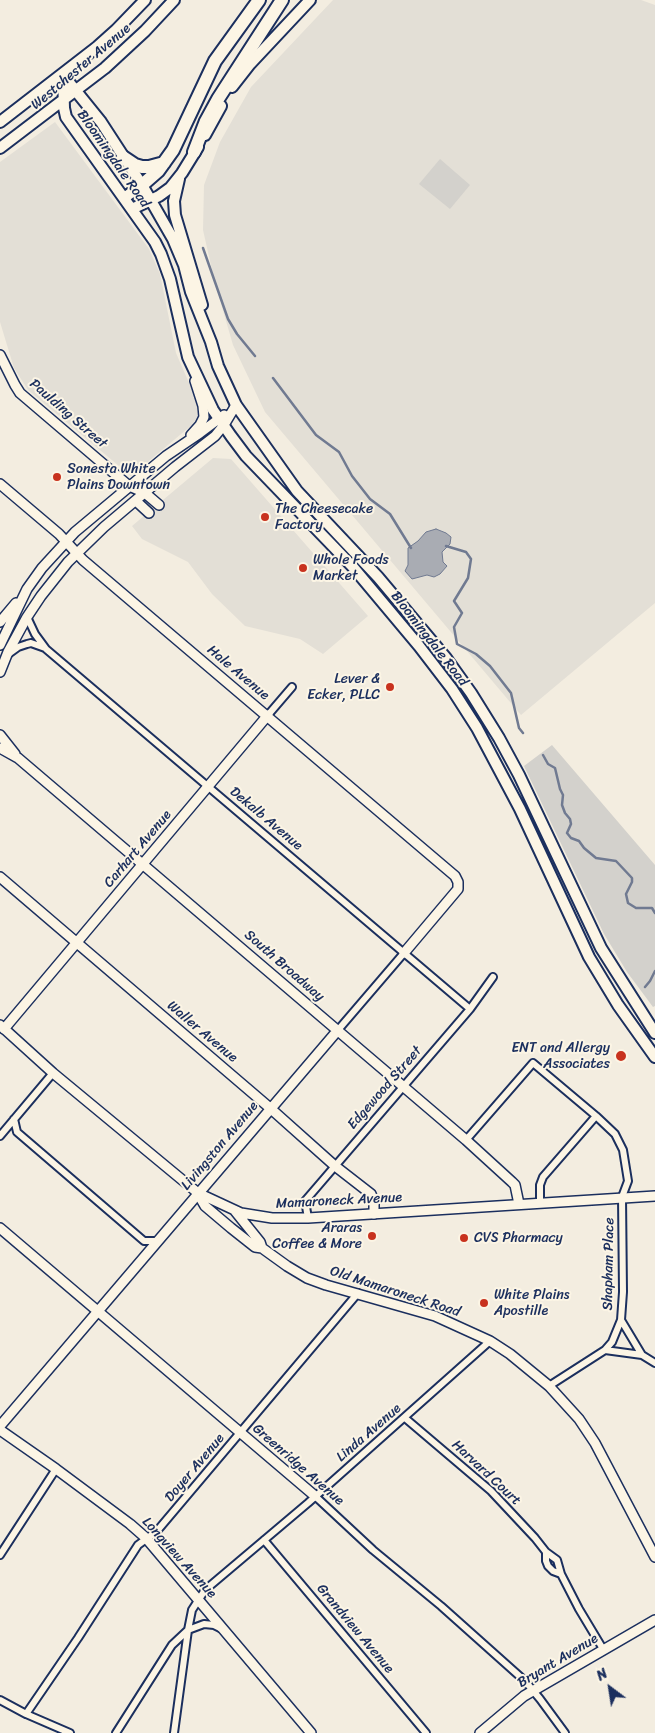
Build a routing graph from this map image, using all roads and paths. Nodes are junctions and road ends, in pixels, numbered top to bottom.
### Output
1 (145, 0) edge
2 (174, 0) edge
3 (259, 0) edge
4 (282, 0) edge
5 (310, 0) edge
6 (63, 74) junction
7 (76, 92) junction
8 (64, 101) junction
9 (0, 122) edge
10 (0, 148) edge
11 (194, 152) junction
12 (123, 157) junction
13 (164, 163) junction
14 (182, 173) junction
15 (142, 185) junction
16 (124, 198) junction
17 (151, 200) junction
18 (132, 209) junction
19 (211, 342) junction
20 (0, 355) edge
21 (188, 357) junction
22 (236, 405) junction
23 (221, 422) junction
24 (166, 456) junction
25 (0, 484) edge
26 (129, 486) junction
27 (145, 493) junction
28 (136, 501) junction
29 (159, 505) dead end
30 (149, 513) dead end
31 (66, 541) junction
32 (77, 553) junction
33 (27, 589) junction
34 (27, 617) junction
35 (0, 622) edge
36 (0, 645) edge
37 (46, 648) junction
38 (6, 656) junction
39 (0, 672) edge
40 (292, 687) dead end
41 (268, 715) junction
42 (0, 735) edge
43 (0, 748) edge
44 (18, 758) junction
45 (209, 787) junction
46 (143, 864) junction
47 (0, 877) edge
48 (458, 882) joint
49 (76, 944) junction
50 (404, 953) junction
51 (493, 977) dead end
52 (470, 1008) junction
53 (2, 1027) edge
54 (338, 1030) junction
55 (655, 1033) edge
56 (655, 1057) edge
57 (53, 1073) junction
58 (404, 1086) junction
59 (270, 1108) junction
60 (596, 1116) junction
61 (14, 1119) junction
62 (0, 1136) edge
63 (466, 1140) junction
64 (335, 1166) junction
65 (198, 1194) junction
66 (655, 1196) edge
67 (622, 1197) junction
68 (540, 1203) junction
69 (519, 1204) junction
70 (235, 1210) junction
71 (374, 1214) junction
72 (308, 1218) junction
73 (0, 1228) edge
74 (158, 1241) junction
75 (262, 1248) junction
76 (358, 1293) junction
77 (97, 1313) junction
78 (621, 1320) junction
79 (490, 1341) junction
80 (605, 1350) junction
81 (642, 1355) junction
82 (655, 1363) edge
83 (549, 1386) junction
84 (405, 1418) junction
85 (0, 1426) edge
86 (0, 1430) edge
87 (240, 1434) junction
88 (56, 1469) junction
89 (315, 1496) junction
90 (146, 1538) junction
91 (264, 1540) junction
92 (546, 1552) junction
93 (0, 1555) edge
94 (655, 1557) edge
95 (562, 1574) junction
96 (198, 1599) junction
97 (655, 1620) edge
98 (188, 1630) junction
99 (226, 1632) junction
100 (604, 1649) junction
101 (533, 1690) junction
102 (0, 1700) edge
103 (26, 1714) junction
104 (70, 1733) edge
105 (116, 1733) edge
106 (174, 1733) edge
107 (311, 1733) edge
108 (426, 1733) edge
109 (480, 1733) edge
110 (566, 1733) edge

1 - 6 main road, Westchester Avenue
2 - 7 main road, Westchester Avenue
3 - 13 highway
4 - 11 highway
5 - 11 main road
6 - 7 main road, Bloomingdale Road
6 - 8 main road, Bloomingdale Road
6 - 9 main road, Westchester Avenue
7 - 8 main road, Westchester Avenue
7 - 12 main road, Bloomingdale Road
8 - 10 main road, Westchester Avenue
8 - 16 main road, Bloomingdale Road
11 - 14 main road
12 - 13 highway
12 - 15 main road, Bloomingdale Road
13 - 15 highway
14 - 17 main road
14 - 19 main road
15 - 16 main road
15 - 17 main road, Bloomingdale Road
16 - 18 main road, Bloomingdale Road
17 - 18 main road
17 - 19 main road, Bloomingdale Road
18 - 21 main road, Bloomingdale Road
19 - 22 main road, Bloomingdale Road
20 - 26 street, Paulding Street
21 - 23 main road, Bloomingdale Road
21 - 24 street
22 - 23 street
22 - 55 main road, Bloomingdale Road
23 - 24 street
23 - 27 street
23 - 56 main road, Bloomingdale Road
24 - 26 street
25 - 31 street, Hale Avenue
26 - 27 street, Paulding Street
26 - 28 street, Paulding Street
26 - 31 street
27 - 28 street
27 - 29 street, Paulding Street
28 - 30 street, Paulding Street
28 - 32 street
31 - 32 street, Hale Avenue
31 - 33 street
32 - 34 street
32 - 41 street, Hale Avenue
33 - 35 street
33 - 36 street
34 - 37 street, Dekalb Avenue
34 - 38 street
37 - 38 street
37 - 45 street, Dekalb Avenue
38 - 39 street
40 - 41 street, Carhart Avenue
41 - 45 street, Carhart Avenue
41 - 48 street, Hale Avenue
42 - 44 street, South Broadway
43 - 44 street, South Broadway
44 - 46 street, South Broadway
45 - 46 street, Carhart Avenue
45 - 50 street, Dekalb Avenue
46 - 49 street, Carhart Avenue
46 - 54 street, South Broadway
47 - 49 street, Waller Avenue
48 - 50 street, Livingston Avenue
49 - 53 street, Carhart Avenue
49 - 59 street, Waller Avenue
50 - 52 street, Dekalb Avenue
50 - 54 street, Livingston Avenue
51 - 52 street, Edgewood Street
52 - 58 street, Edgewood Street
53 - 57 street, Mamaroneck Avenue
54 - 58 street, South Broadway
54 - 59 street, Livingston Avenue
57 - 61 street
57 - 65 street, Mamaroneck Avenue
58 - 63 street, South Broadway
58 - 64 street, Edgewood Street
59 - 64 street, Waller Avenue
59 - 65 street, Livingston Avenue
60 - 63 street
60 - 67 street
60 - 68 street
61 - 62 street
61 - 74 street
63 - 69 street, South Broadway
64 - 71 street, Waller Avenue
64 - 72 street, Edgewood Street
65 - 70 street, Mamaroneck Avenue
65 - 74 street, Livingston Avenue
65 - 75 street, Old Mamaroneck Road
66 - 67 street, Mamaroneck Avenue
67 - 68 street, Mamaroneck Avenue
67 - 78 street, Shapham Place
68 - 69 street, Mamaroneck Avenue
69 - 71 street, Mamaroneck Avenue
70 - 72 street, Mamaroneck Avenue
70 - 75 street, Old Mamaroneck Road
71 - 72 street, Mamaroneck Avenue
73 - 77 street, Greenridge Avenue
74 - 77 street, Livingston Avenue
75 - 76 street, Old Mamaroneck Road
76 - 79 street, Old Mamaroneck Road
76 - 87 street, Doyer Avenue
77 - 85 street, Livingston Avenue
77 - 87 street, Greenridge Avenue
78 - 80 street, Shapham Place
78 - 81 street
79 - 83 street, Old Mamaroneck Road
79 - 84 street, Linda Avenue
80 - 81 street
80 - 83 street, Shapham Place
81 - 82 street
83 - 94 street, Old Mamaroneck Road
84 - 89 street, Linda Avenue
84 - 92 street, Harvard Court
86 - 88 street, Longview Avenue
87 - 89 street, Greenridge Avenue
87 - 90 street, Doyer Avenue
88 - 90 street, Longview Avenue
88 - 93 street
89 - 91 street, Linda Avenue
89 - 101 street, Greenridge Avenue
90 - 96 street, Longview Avenue
90 - 103 street, Doyer Avenue
91 - 96 street, Linda Avenue
91 - 108 street, Grandview Avenue
92 - 95 street, Harvard Court
92 - 95 street, Harvard Court
95 - 100 street, Harvard Court
96 - 98 street, Linda Avenue
96 - 99 street, Longview Avenue
97 - 100 street, Bryant Avenue
98 - 99 street
98 - 105 street
98 - 106 street, Linda Avenue
99 - 107 street, Longview Avenue
100 - 101 street, Bryant Avenue
101 - 109 street, Bryant Avenue
101 - 110 street, Greenridge Avenue
102 - 103 street
103 - 104 street

